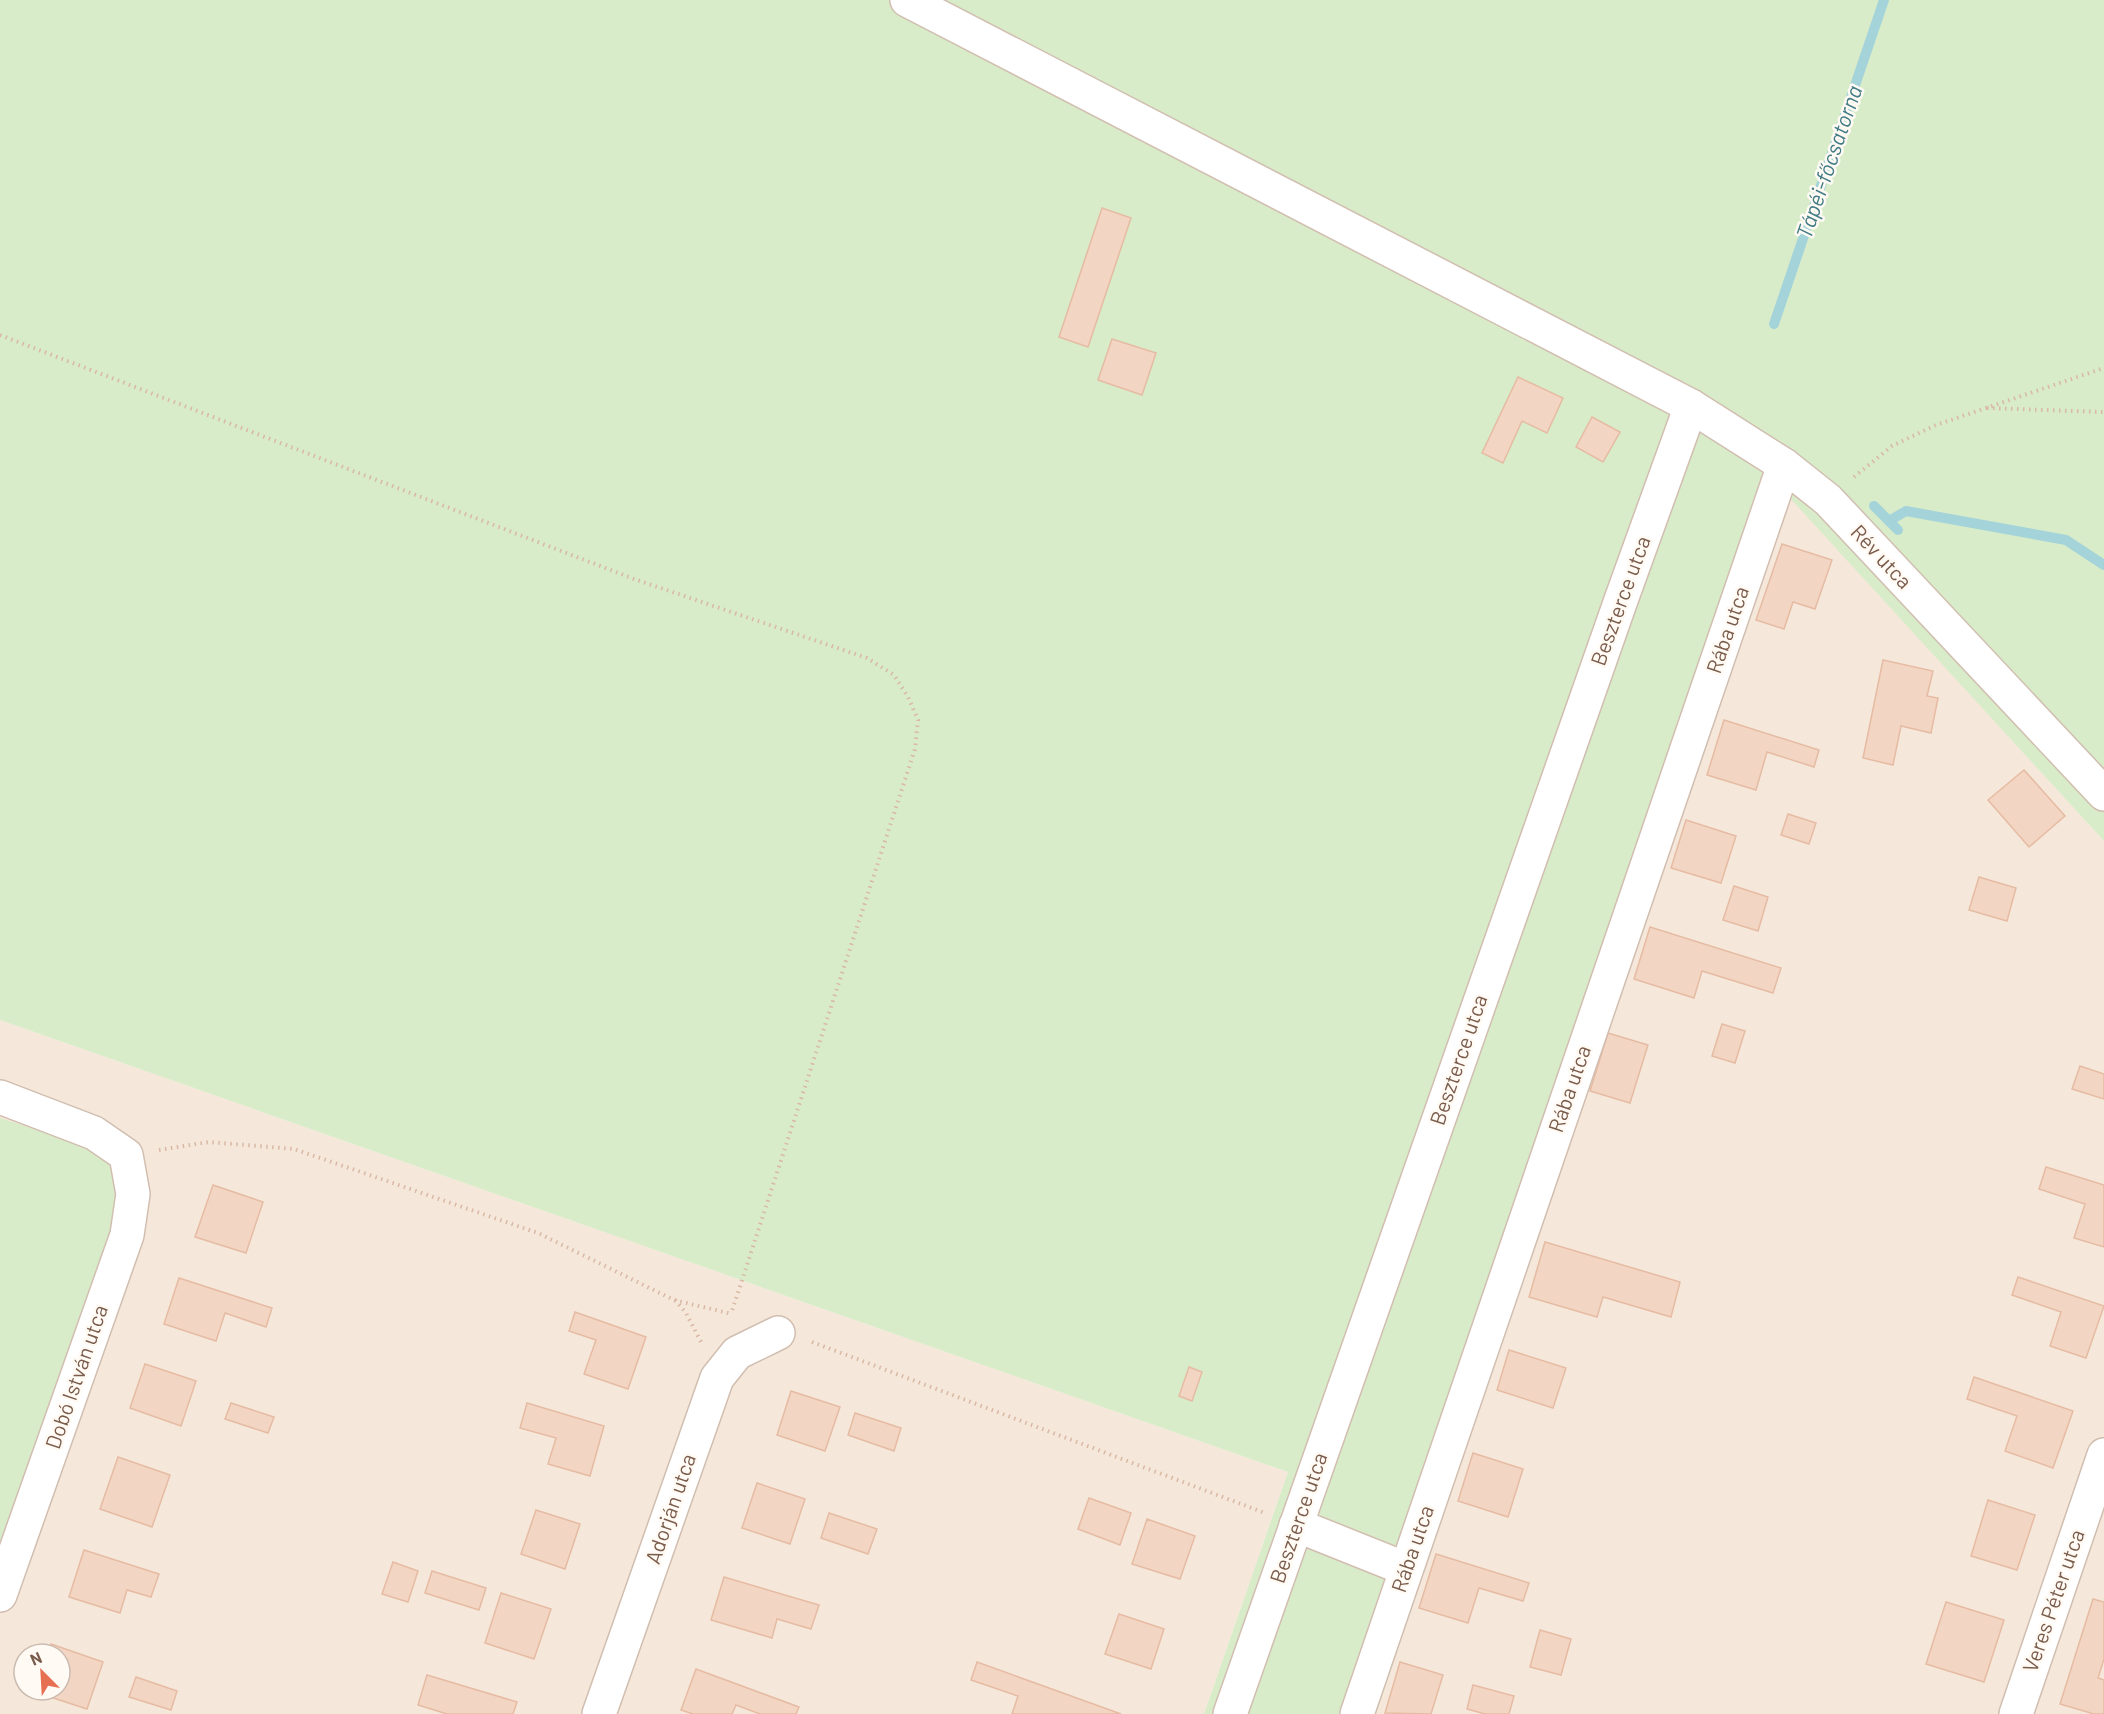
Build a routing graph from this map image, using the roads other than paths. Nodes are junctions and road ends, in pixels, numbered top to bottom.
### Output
1 (907, 0) edge
2 (1691, 406) junction
3 (1784, 465) junction
4 (2104, 794) edge
5 (0, 1096) edge
6 (778, 1334) road end
7 (2104, 1455) edge
8 (1296, 1525) junction
9 (1406, 1569) junction
10 (0, 1595) edge
11 (599, 1714) edge
12 (1230, 1714) edge
13 (1357, 1714) edge
14 (2016, 1714) edge

1 - 2 street, Rév utca
2 - 3 street, Rév utca
2 - 8 street, Beszterce utca
3 - 4 street, Rév utca
3 - 9 street, Rába utca
5 - 10 street, Dobó István utca
6 - 11 street, Adorján utca
7 - 14 street, Veres Péter utca
8 - 9 street
8 - 12 street, Beszterce utca
9 - 13 street, Rába utca

